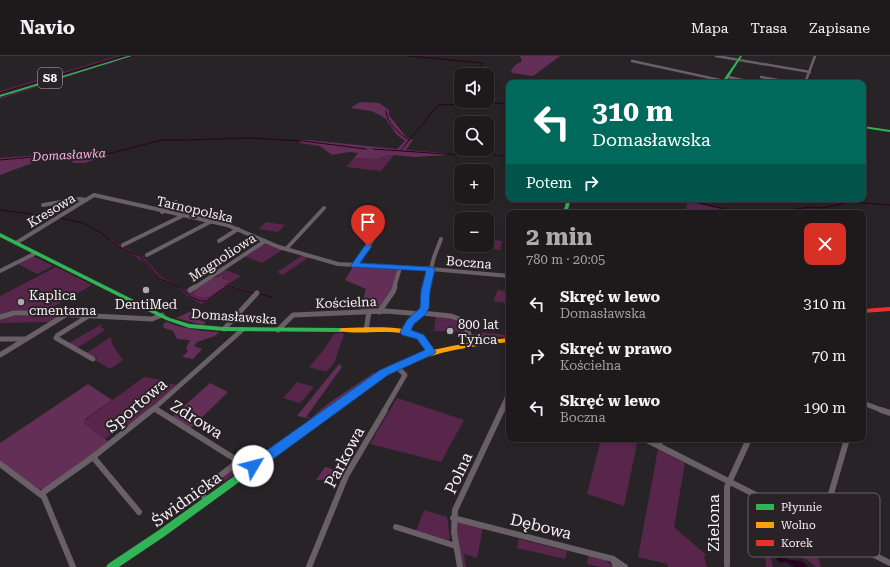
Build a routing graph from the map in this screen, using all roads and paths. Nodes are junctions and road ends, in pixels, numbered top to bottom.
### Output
1 (127, 56) edge
2 (131, 56) edge
3 (716, 56) edge
4 (815, 56) edge
5 (636, 57) dead end
6 (740, 58) edge
7 (99, 64) junction
8 (810, 72) junction
9 (761, 77) dead end
10 (723, 80) edge
11 (778, 80) edge
12 (806, 80) edge
13 (0, 95) edge
14 (866, 127) edge
15 (890, 131) edge
16 (97, 196) joint
17 (86, 200) junction
18 (176, 202) dead end
19 (43, 205) dead end
20 (324, 208) dead end
21 (162, 212) junction
22 (182, 216) junction
23 (210, 222) junction
24 (238, 229) junction
25 (0, 235) edge
26 (375, 236) dead end
27 (441, 239) dead end
28 (219, 241) dead end
29 (265, 241) junction
30 (16, 243) junction
31 (123, 245) dead end
32 (286, 249) junction
33 (36, 253) junction
34 (147, 255) dead end
35 (355, 266) junction
36 (400, 268) junction
37 (431, 269) junction
38 (0, 271) edge
39 (506, 276) edge
40 (190, 290) dead end
41 (257, 293) dead end
42 (890, 309) edge
43 (369, 312) junction
44 (379, 312) junction
45 (866, 312) edge
46 (68, 313) junction
47 (422, 313) junction
48 (90, 315) junction
49 (162, 315) junction
50 (0, 318) edge
51 (224, 329) junction
52 (242, 330) junction
53 (278, 330) junction
54 (366, 330) junction
55 (405, 332) junction
56 (469, 334) dead end
57 (0, 339) edge
58 (25, 339) junction
59 (506, 340) edge
60 (431, 352) junction
61 (0, 355) edge
62 (93, 359) dead end
63 (396, 366) junction
64 (506, 400) edge
65 (866, 404) edge
66 (154, 408) junction
67 (890, 413) edge
68 (652, 442) edge
69 (660, 442) edge
70 (748, 442) edge
71 (846, 442) edge
72 (658, 445) junction
73 (93, 457) junction
74 (1, 467) edge
75 (729, 481) junction
76 (752, 493) edge
77 (831, 493) edge
78 (41, 494) junction
79 (206, 500) junction
80 (139, 512) dead end
81 (453, 518) junction
82 (396, 528) dead end
83 (456, 546) junction
84 (878, 557) edge
85 (613, 559) junction
86 (890, 563) edge
87 (727, 565) dead end
88 (73, 567) edge
89 (111, 567) edge
90 (309, 567) edge
91 (460, 567) edge
92 (616, 567) edge
93 (625, 567) edge

1 - 7 main road
2 - 7 main road
3 - 6 street
4 - 8 street
5 - 10 street
6 - 8 street
6 - 10 main road
7 - 13 main road, S8
7 - 13 main road, S8
8 - 12 street
9 - 11 street
14 - 15 main road
16 - 17 street, Kresowa
16 - 21 street, Tarnopolska
17 - 19 street
17 - 30 street, Kresowa
18 - 21 street
20 - 32 street
21 - 22 street, Tarnopolska
22 - 23 street, Tarnopolska
22 - 31 street
23 - 24 street, Tarnopolska
23 - 34 street
24 - 28 street
24 - 29 street, Tarnopolska
25 - 30 main road, Domasławska
26 - 35 street
27 - 37 street
29 - 32 street, Tarnopolska
29 - 40 street, Magnoliowa
30 - 33 main road, Domasławska
32 - 35 street, Boczna
33 - 38 street
33 - 49 main road, Domasławska
35 - 36 street, Boczna
36 - 37 street, Boczna
36 - 44 street
37 - 39 street, Boczna
37 - 47 street
41 - 51 street
42 - 45 main road
43 - 44 street, Kościelna
43 - 53 street, Kościelna
43 - 54 street
44 - 47 street, Kościelna
46 - 48 street
46 - 50 street
46 - 58 street
47 - 55 street
47 - 56 street
48 - 49 street
48 - 62 street
49 - 51 main road, Domasławska
51 - 52 main road, Domasławska
52 - 53 main road, Domasławska
52 - 66 street, Sportowa
53 - 54 main road, Domasławska
54 - 55 main road, Domasławska
55 - 60 main road, Domasławska
57 - 58 street
58 - 61 street
59 - 60 main road, Świdnicka
60 - 63 main road, Świdnicka
63 - 79 main road, Świdnicka
63 - 90 street, Parkowa
64 - 81 street, Polna
65 - 67 street
66 - 73 street, Sportowa
66 - 79 street, Zdrowa
68 - 72 street
69 - 72 street
70 - 75 street, Zielona
71 - 77 street
72 - 75 street
73 - 78 street, Sportowa
73 - 80 street
74 - 78 street
75 - 76 street
75 - 87 street, Zielona
78 - 88 street
79 - 89 main road, Świdnicka
81 - 83 street, Polna
81 - 85 street, Dębowa
82 - 83 street
83 - 91 street, Polna
84 - 86 street
85 - 92 street
85 - 93 street, Dębowa

